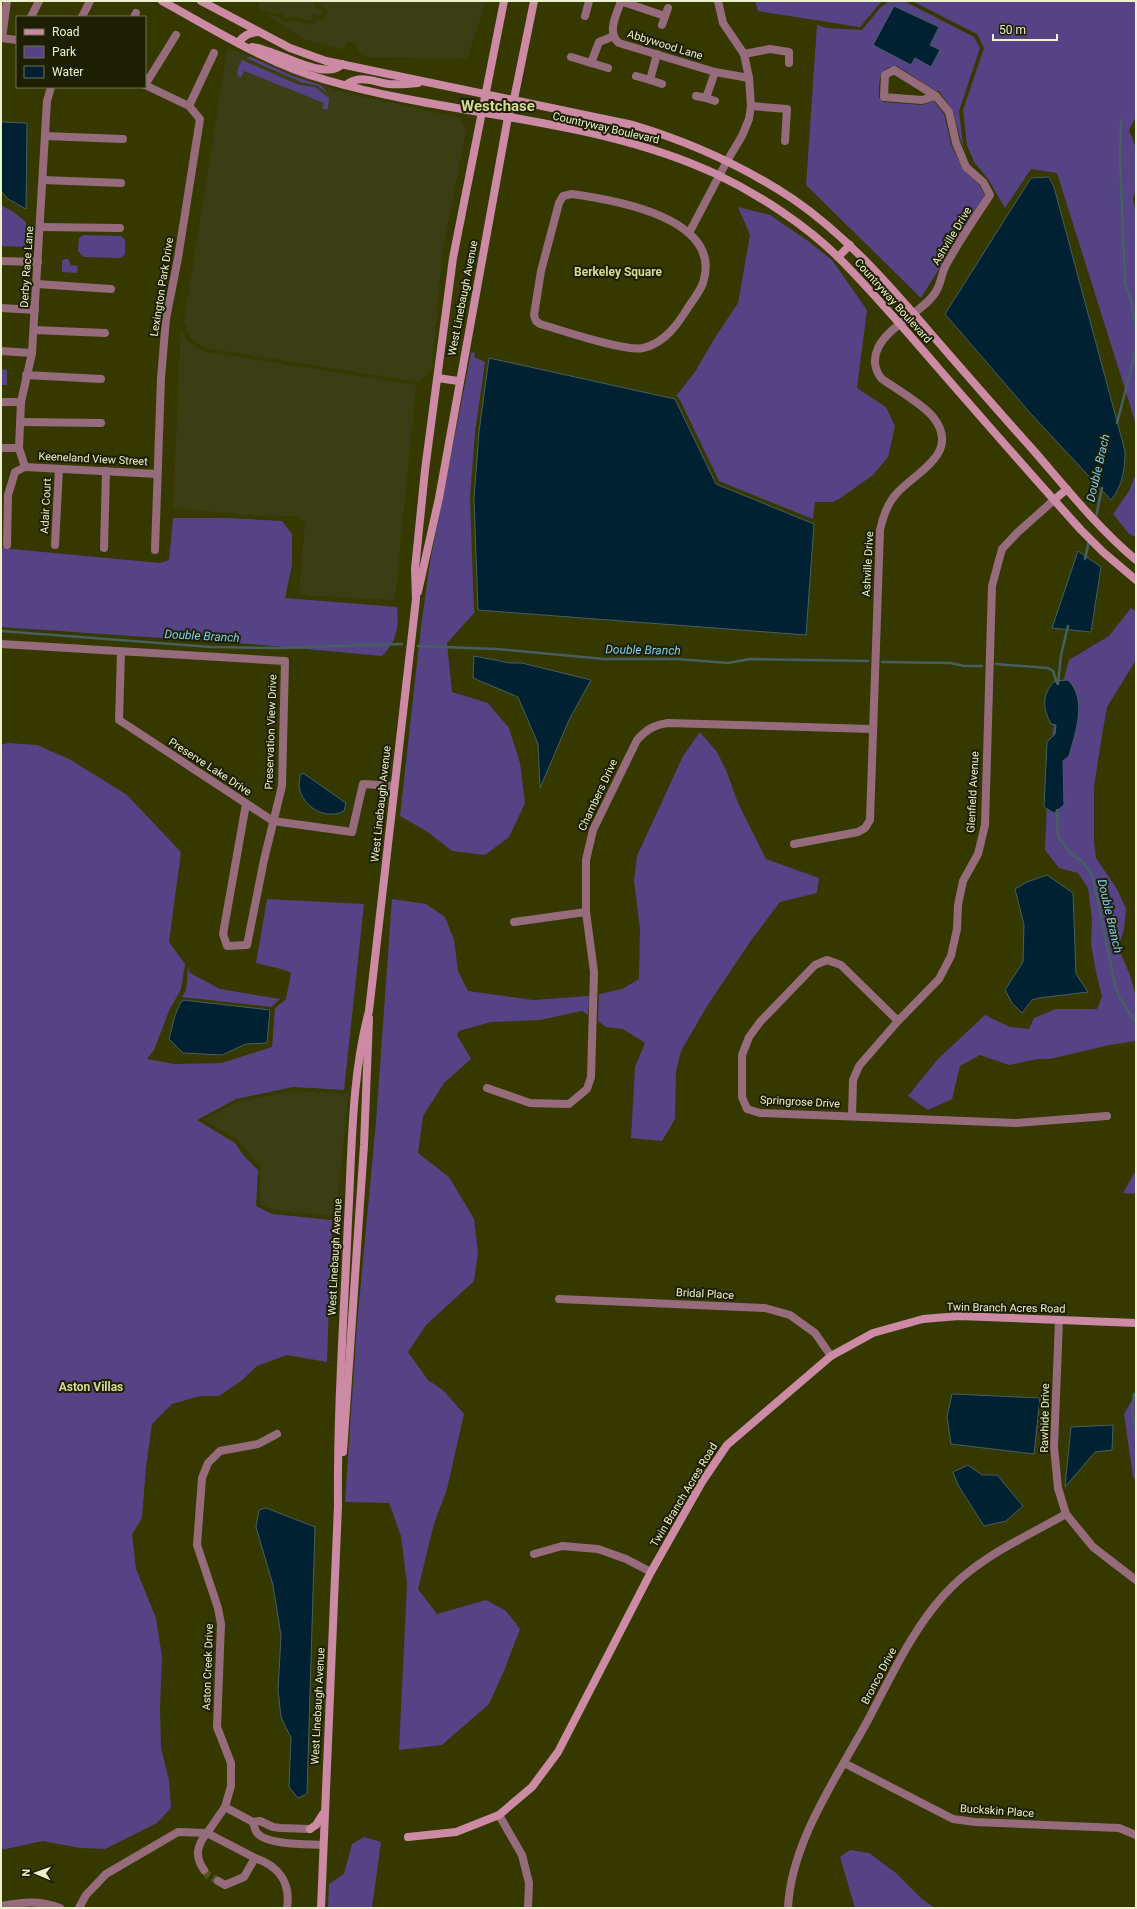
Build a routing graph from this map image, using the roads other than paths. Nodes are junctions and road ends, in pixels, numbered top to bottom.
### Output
1 (7, 1) edge
2 (39, 1) edge
3 (90, 1) edge
4 (162, 1) edge
5 (201, 1) edge
6 (504, 1) edge
7 (534, 1) edge
8 (589, 1) edge
9 (620, 1) edge
10 (718, 1) edge
11 (32, 16) edge
12 (82, 16) edge
13 (585, 16) dead end
14 (662, 25) dead end
15 (258, 32) junction
16 (176, 35) dead end
17 (614, 36) junction
18 (2, 38) edge
19 (16, 40) edge
20 (242, 45) junction
21 (214, 53) dead end
22 (657, 54) junction
23 (744, 54) junction
24 (571, 56) dead end
25 (591, 63) junction
26 (789, 63) dead end
27 (342, 64) junction
28 (608, 68) dead end
29 (715, 72) junction
30 (636, 76) dead end
31 (749, 78) junction
32 (650, 80) junction
33 (427, 82) junction
34 (146, 83) edge
35 (662, 84) dead end
36 (146, 85) edge
37 (346, 85) junction
38 (51, 88) edge
39 (485, 94) junction
40 (696, 96) dead end
41 (936, 96) junction
42 (706, 98) junction
43 (514, 99) junction
44 (715, 101) dead end
45 (189, 106) junction
46 (751, 106) junction
47 (482, 114) junction
48 (508, 117) junction
49 (45, 136) junction
50 (123, 139) dead end
51 (785, 142) dead end
52 (727, 161) junction
53 (719, 175) junction
54 (43, 180) junction
55 (121, 183) dead end
56 (41, 226) junction
57 (120, 228) dead end
58 (689, 233) junction
59 (850, 245) junction
60 (838, 257) junction
61 (1, 261) edge
62 (38, 262) junction
63 (37, 284) junction
64 (111, 289) dead end
65 (1, 308) edge
66 (35, 310) junction
67 (913, 313) junction
68 (900, 324) junction
69 (34, 330) junction
70 (105, 332) dead end
71 (1, 351) edge
72 (32, 353) junction
73 (26, 375) junction
74 (438, 378) junction
75 (102, 379) dead end
76 (458, 381) junction
77 (1, 402) edge
78 (21, 402) junction
79 (21, 422) junction
80 (101, 423) dead end
81 (1, 448) edge
82 (19, 448) junction
83 (25, 467) junction
84 (59, 469) junction
85 (106, 471) junction
86 (157, 474) junction
87 (1067, 489) junction
88 (4, 495) edge
89 (1054, 500) junction
90 (7, 545) dead end
91 (55, 545) dead end
92 (104, 548) dead end
93 (155, 550) dead end
94 (1136, 560) edge
95 (1136, 580) edge
96 (416, 599) junction
97 (1, 644) edge
98 (121, 652) junction
99 (872, 728) junction
100 (394, 786) junction
101 (246, 804) junction
102 (273, 821) junction
103 (794, 844) dead end
104 (586, 912) junction
105 (514, 922) dead end
106 (369, 1011) junction
107 (898, 1021) junction
108 (486, 1088) dead end
109 (852, 1116) junction
110 (1107, 1116) dead end
111 (352, 1145) junction
112 (364, 1145) junction
113 (350, 1193) junction
114 (360, 1194) junction
115 (558, 1299) dead end
116 (1059, 1320) junction
117 (1136, 1323) edge
118 (831, 1356) junction
119 (277, 1434) dead end
120 (338, 1506) junction
121 (1066, 1514) junction
122 (534, 1554) dead end
123 (652, 1572) junction
124 (1136, 1580) edge
125 (844, 1763) junction
126 (225, 1807) junction
127 (324, 1809) junction
128 (499, 1815) junction
129 (253, 1822) junction
130 (207, 1833) junction
131 (1136, 1835) edge
132 (408, 1837) dead end
133 (323, 1845) junction
134 (255, 1858) junction
135 (204, 1870) tunnel mouth
136 (218, 1881) tunnel mouth
137 (1, 1906) edge
138 (60, 1908) edge
139 (79, 1908) edge
140 (286, 1908) edge
141 (321, 1908) edge
142 (528, 1908) edge
143 (788, 1908) edge

1 - 18 street
2 - 11 street
3 - 12 street
4 - 20 street, Countryway Boulevard
5 - 15 street, Countryway Boulevard
6 - 39 street, West Linebaugh Avenue
7 - 43 street, West Linebaugh Avenue
8 - 13 street
9 - 14 street
9 - 17 street, Abbywood Lane
10 - 23 street
15 - 20 street
15 - 27 street, Countryway Boulevard
16 - 34 street
17 - 22 street, Abbywood Lane
17 - 25 street
18 - 19 street
20 - 27 street
20 - 37 street, Countryway Boulevard
21 - 45 street
22 - 29 street, Abbywood Lane
22 - 32 street
23 - 26 street
23 - 31 street
24 - 25 street
25 - 28 street
27 - 33 street, Countryway Boulevard
29 - 31 street, Abbywood Lane
29 - 42 street
30 - 32 street
31 - 46 street
32 - 35 street
33 - 37 street
33 - 39 street, Countryway Boulevard
36 - 45 street
37 - 47 street, Countryway Boulevard
38 - 49 street, Derby Race Lane
39 - 43 street, Countryway Boulevard
39 - 47 street, West Linebaugh Avenue
40 - 42 street
41 - 41 street, Ashville Drive
41 - 67 street, Ashville Drive
42 - 44 street
43 - 48 street, West Linebaugh Avenue
43 - 52 street, Countryway Boulevard
45 - 86 street, Lexington Park Drive
46 - 51 street
46 - 52 street
47 - 48 street, Countryway Boulevard
47 - 74 street, West Linebaugh Avenue
48 - 53 street, Countryway Boulevard
48 - 76 street, West Linebaugh Avenue
49 - 50 street
49 - 54 street, Derby Race Lane
52 - 53 street
52 - 59 street, Countryway Boulevard
53 - 58 street
53 - 60 street, Countryway Boulevard
54 - 55 street
54 - 56 street, Derby Race Lane
56 - 57 street
56 - 62 street, Derby Race Lane
58 - 58 street
59 - 60 street
59 - 67 street, Countryway Boulevard
60 - 68 street, Countryway Boulevard
61 - 62 street
62 - 63 street, Derby Race Lane
63 - 64 street
63 - 66 street, Derby Race Lane
65 - 66 street
66 - 69 street, Derby Race Lane
67 - 68 street, Ashville Drive
67 - 87 street, Countryway Boulevard
68 - 89 street, Countryway Boulevard
68 - 99 street, Ashville Drive
69 - 70 street
69 - 72 street, Derby Race Lane
71 - 72 street
72 - 73 street, Derby Race Lane
73 - 75 street
73 - 78 street, Derby Race Lane
74 - 76 street
74 - 96 street, West Linebaugh Avenue
76 - 96 street, West Linebaugh Avenue
77 - 78 street
78 - 79 street, Derby Race Lane
79 - 80 street
79 - 82 street, Derby Race Lane
81 - 82 street
82 - 83 street, Keeneland View Street
83 - 84 street, Keeneland View Street
83 - 88 street
84 - 85 street, Keeneland View Street
84 - 91 street, Adair Court
85 - 86 street, Keeneland View Street
85 - 92 street
86 - 93 street, Lexington Park Drive
87 - 89 street
87 - 94 street, Countryway Boulevard
88 - 90 street
89 - 95 street, Countryway Boulevard
89 - 107 street, Glenfield Avenue
96 - 100 street, West Linebaugh Avenue
97 - 98 street, Preservation View Drive
98 - 101 street, Preserve Lake Drive
98 - 102 street, Preservation View Drive
99 - 103 street, Ashville Drive
99 - 104 street, Chambers Drive
100 - 102 street, Preserve Lake Drive
100 - 106 street, West Linebaugh Avenue
101 - 102 street, Preserve Lake Drive
101 - 102 street, Preservation View Drive
104 - 105 street
104 - 108 street, Chambers Drive
106 - 111 street, West Linebaugh Avenue
106 - 112 street, West Linebaugh Avenue
107 - 109 street, Glenfield Avenue
107 - 109 street, Springrose Drive
109 - 110 street, Springrose Drive
111 - 112 street
111 - 113 street, West Linebaugh Avenue
112 - 114 street, West Linebaugh Avenue
113 - 114 street
113 - 120 street, West Linebaugh Avenue
114 - 120 street, West Linebaugh Avenue
115 - 118 street, Bridal Place
116 - 117 street, Twin Branch Acres Road
116 - 118 street, Twin Branch Acres Road
116 - 121 street, Rawhide Drive
118 - 123 street, Twin Branch Acres Road
119 - 126 street, Aston Creek Drive
120 - 127 street, West Linebaugh Avenue
121 - 124 street, Rawhide Drive
121 - 125 street, Bronco Drive
122 - 123 street
123 - 128 street, Twin Branch Acres Road
125 - 131 street, Buckskin Place
125 - 143 street, Bronco Drive
126 - 129 street
126 - 130 street, Aston Creek Drive
127 - 129 street
127 - 133 street, West Linebaugh Avenue
128 - 132 street, Twin Branch Acres Road
128 - 142 street
129 - 133 street
130 - 134 street
130 - 135 street, Aston Creek Drive
130 - 139 street
133 - 141 street, West Linebaugh Avenue
134 - 136 street
134 - 140 street
137 - 138 street

